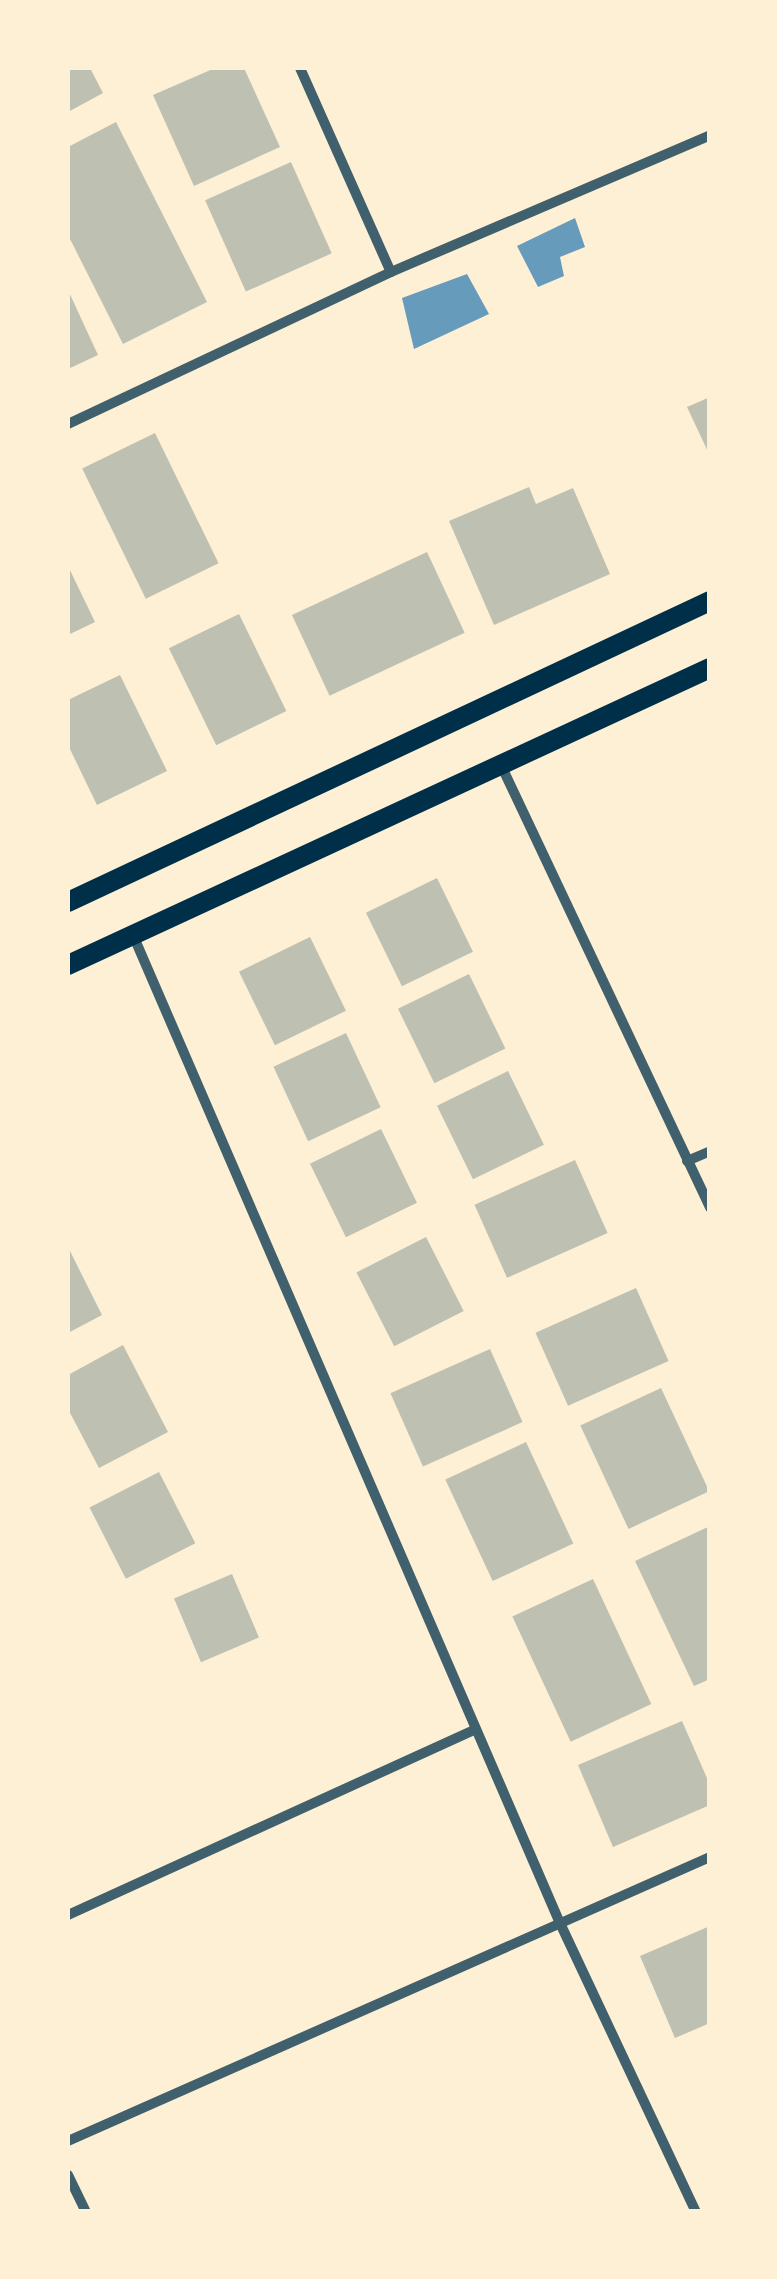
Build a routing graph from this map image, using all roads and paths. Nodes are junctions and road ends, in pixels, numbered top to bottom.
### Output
1 (300, 68) edge
2 (710, 135) edge
3 (390, 272) junction
4 (68, 424) edge
5 (710, 601) edge
6 (710, 668) edge
7 (500, 762) junction
8 (68, 902) edge
9 (132, 935) junction
10 (68, 964) edge
11 (710, 1151) edge
12 (687, 1161) junction
13 (710, 1208) edge
14 (476, 1729) junction
15 (710, 1856) edge
16 (68, 1915) edge
17 (560, 1921) junction
18 (68, 2141) edge
19 (68, 2174) edge
20 (86, 2212) edge
21 (696, 2212) edge

1 - 3 street
2 - 3 street
3 - 4 street
5 - 8 main road
6 - 7 main road
7 - 9 main road
7 - 12 street
9 - 10 main road
9 - 14 street
11 - 12 street
12 - 13 street
14 - 16 street
14 - 17 street
15 - 17 street
17 - 18 street
17 - 21 street
19 - 20 street

